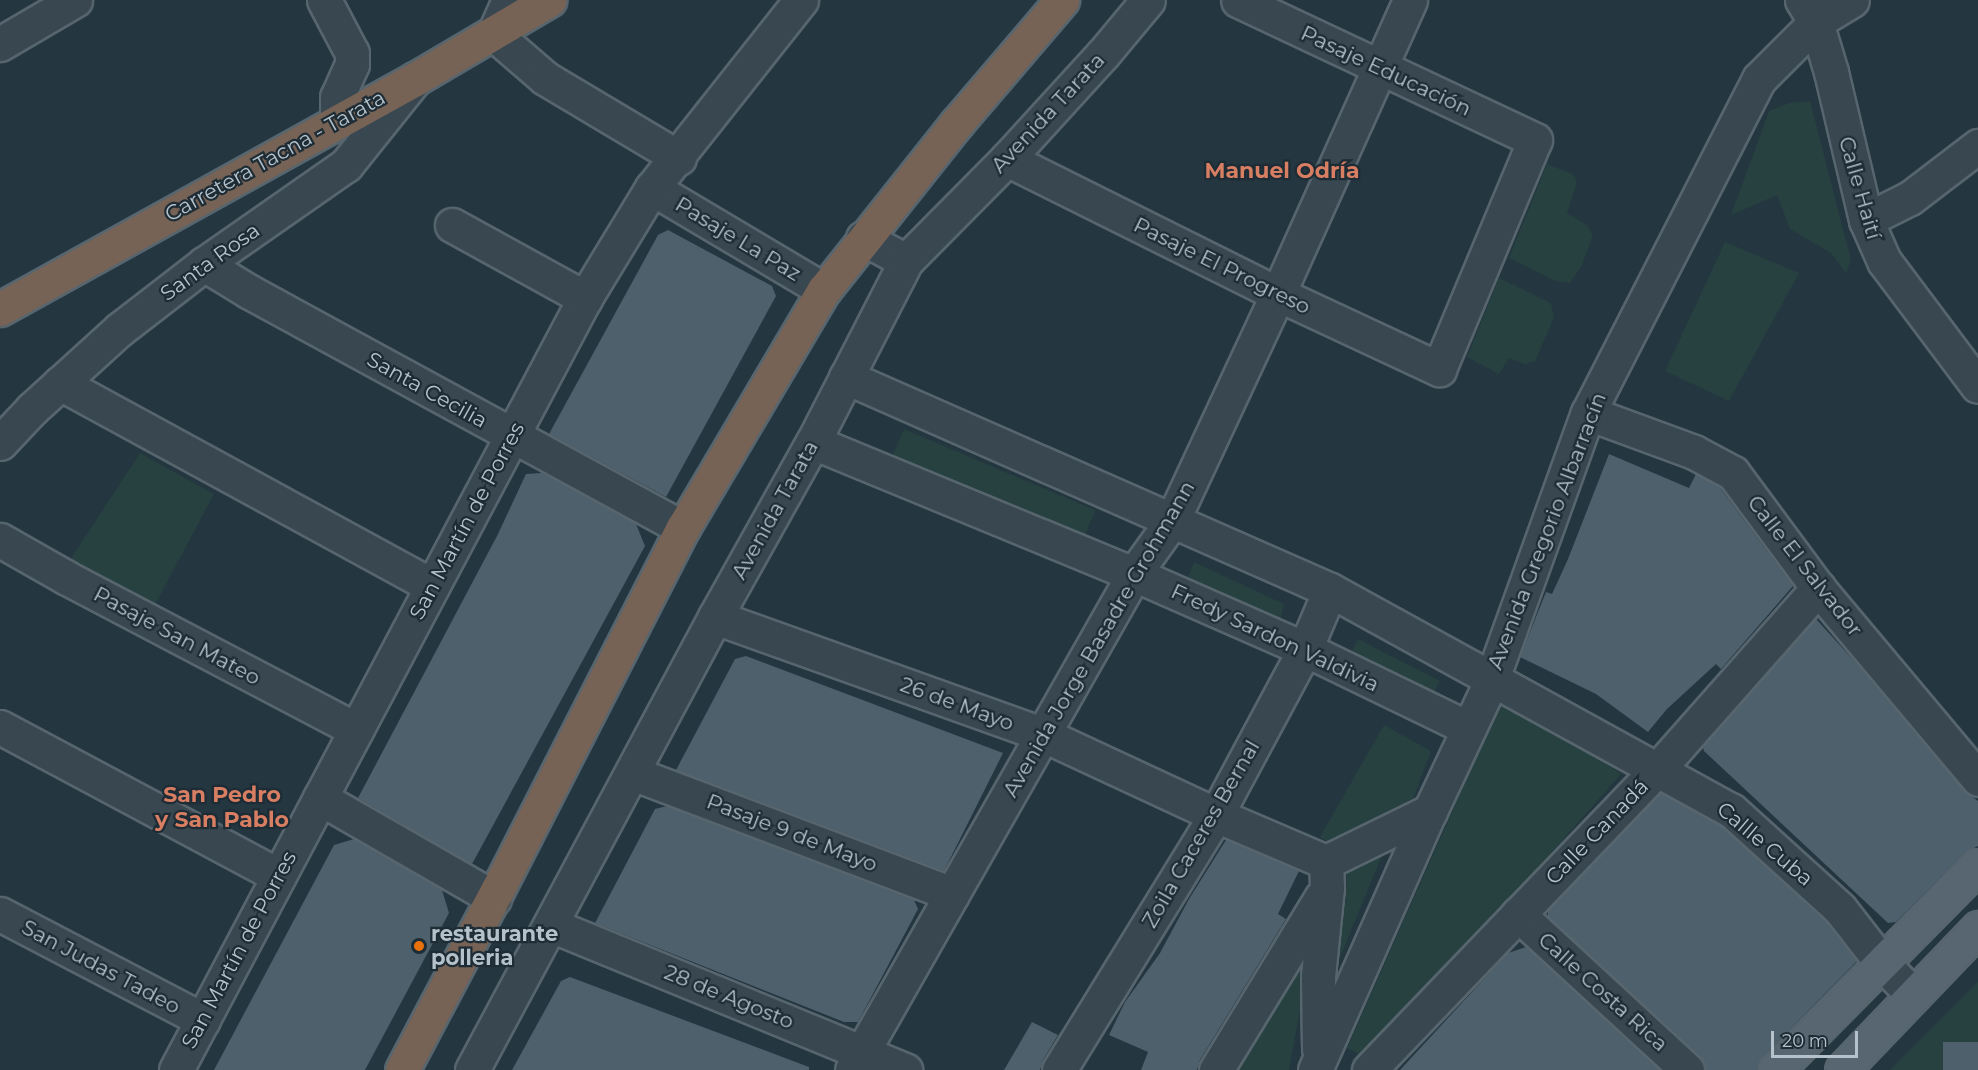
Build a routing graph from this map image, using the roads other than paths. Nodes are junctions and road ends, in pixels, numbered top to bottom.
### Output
1 (75, 0) edge
2 (324, 0) edge
3 (509, 0) edge
4 (549, 0) edge
5 (801, 0) edge
6 (1062, 0) edge
7 (1148, 0) edge
8 (1238, 0) edge
9 (1410, 0) edge
10 (1852, 0) edge
11 (1809, 11) edge
12 (494, 34) junction
13 (0, 44) edge
14 (1380, 69) junction
15 (415, 79) junction
16 (337, 122) junction
17 (1978, 146) edge
18 (679, 158) junction
19 (1007, 159) junction
20 (652, 188) junction
21 (1866, 220) junction
22 (452, 225) dead end
23 (863, 238) junction
24 (906, 261) junction
25 (204, 264) junction
26 (824, 290) junction
27 (1278, 294) junction
28 (585, 298) junction
29 (0, 309) edge
30 (1439, 369) joint
31 (846, 377) junction
32 (60, 383) junction
33 (1978, 386) edge
34 (1588, 413) junction
35 (512, 437) junction
36 (0, 442) edge
37 (813, 442) junction
38 (1172, 521) junction
39 (683, 528) junction
40 (0, 540) edge
41 (1134, 574) junction
42 (432, 586) junction
43 (1818, 588) junction
44 (1330, 590) junction
45 (715, 617) junction
46 (1305, 649) junction
47 (1492, 679) junction
48 (0, 727) edge
49 (1468, 728) junction
50 (356, 730) junction
51 (1044, 735) junction
52 (1658, 769) junction
53 (632, 773) junction
54 (1978, 779) edge
55 (320, 798) junction
56 (1430, 811) junction
57 (1216, 815) junction
58 (1978, 866) edge
59 (1327, 875) junction
60 (279, 876) junction
61 (952, 894) junction
62 (494, 898) junction
63 (0, 914) edge
64 (1518, 914) junction
65 (551, 925) junction
66 (1978, 928) edge
67 (1882, 963) junction
68 (1913, 995) junction
69 (203, 1020) junction
70 (857, 1060) edge
71 (1324, 1066) edge
72 (176, 1070) edge
73 (402, 1070) edge
74 (472, 1070) edge
75 (905, 1070) edge
76 (1059, 1070) edge
77 (1216, 1070) edge
78 (1369, 1070) edge
79 (1687, 1070) edge
80 (1776, 1070) edge
81 (1842, 1070) edge

1 - 13 street
2 - 16 street
3 - 12 street
4 - 12 highway, Carretera Tacna - Tarata
5 - 18 street, San Martín de Porres
6 - 23 highway
7 - 19 street, Avenida Tarata
8 - 14 street, Pasaje Educación
9 - 14 street, Avenida Jorge Basadre Grohmann
10 - 11 street, Avenida Gregorio Albarracín
11 - 21 street, Calle Haití
11 - 34 street, Avenida Gregorio Albarracín
12 - 15 highway, Carretera Tacna - Tarata
12 - 18 street
14 - 27 street, Avenida Jorge Basadre Grohmann
14 - 30 street, Pasaje Educación
15 - 16 highway, Carretera Tacna - Tarata
15 - 25 street, Santa Rosa
16 - 29 highway, Carretera Tacna - Tarata
17 - 21 street
18 - 20 street, San Martín de Porres
19 - 24 street, Avenida Tarata
19 - 27 street, Pasaje El Progreso
20 - 26 street, Pasaje La Paz
20 - 28 street, San Martín de Porres
21 - 33 street, Calle Haití
22 - 28 street
23 - 24 street
23 - 26 highway
24 - 31 street, Avenida Tarata
25 - 32 street, Santa Rosa
25 - 35 street, Santa Cecilia
26 - 39 highway
27 - 30 street, Pasaje El Progreso
27 - 38 street, Avenida Jorge Basadre Grohmann
28 - 35 street, San Martín de Porres
31 - 37 street, Avenida Tarata
31 - 38 street
32 - 36 street, Santa Rosa
32 - 42 street
34 - 43 street, Calle El Salvador
34 - 47 street, Avenida Gregorio Albarracín
35 - 39 street, Santa Cecilia
35 - 42 street, San Martín de Porres
37 - 41 street, Fredy Sardon Valdivia
37 - 45 street, Avenida Tarata
38 - 41 street, Avenida Jorge Basadre Grohmann
38 - 44 street
39 - 62 highway
40 - 50 street, Pasaje San Mateo
41 - 46 street, Fredy Sardon Valdivia
41 - 51 street, Avenida Jorge Basadre Grohmann
42 - 50 street, San Martín de Porres
43 - 52 street, Calle Canadá
43 - 54 street, Calle El Salvador
44 - 46 street, Zoila Caceres Bernal
44 - 47 street
45 - 51 street, 26 de Mayo
45 - 53 street, Avenida Tarata
46 - 49 street, Fredy Sardon Valdivia
46 - 57 street, Zoila Caceres Bernal
47 - 49 street, Avenida Gregorio Albarracín
47 - 52 street, Callle Cuba
48 - 60 street
49 - 56 street, Avenida Gregorio Albarracín
50 - 55 street, San Martín de Porres
51 - 57 street, 26 de Mayo
51 - 61 street, Avenida Jorge Basadre Grohmann
52 - 64 street, Calle Canadá
52 - 67 street, Callle Cuba
53 - 61 street, Pasaje 9 de Mayo
53 - 65 street, Avenida Tarata
55 - 60 street, San Martín de Porres
55 - 62 street
56 - 59 street
56 - 71 street, Avenida Gregorio Albarracín
57 - 59 street, 26 de Mayo
57 - 76 street, Zoila Caceres Bernal
58 - 67 main road
59 - 71 street
59 - 77 street
60 - 69 street, San Martín de Porres
61 - 70 street, Avenida Jorge Basadre Grohmann
62 - 73 highway
63 - 69 street, San Judas Tadeo
64 - 78 street, Calle Canadá
64 - 79 street, Calle Costa Rica
65 - 70 street, 28 de Agosto
65 - 74 street, Avenida Tarata
66 - 68 main road
67 - 68 street, Callle Cuba
67 - 80 main road
68 - 81 main road
69 - 72 street, San Martín de Porres
70 - 75 street, 28 de Agosto

